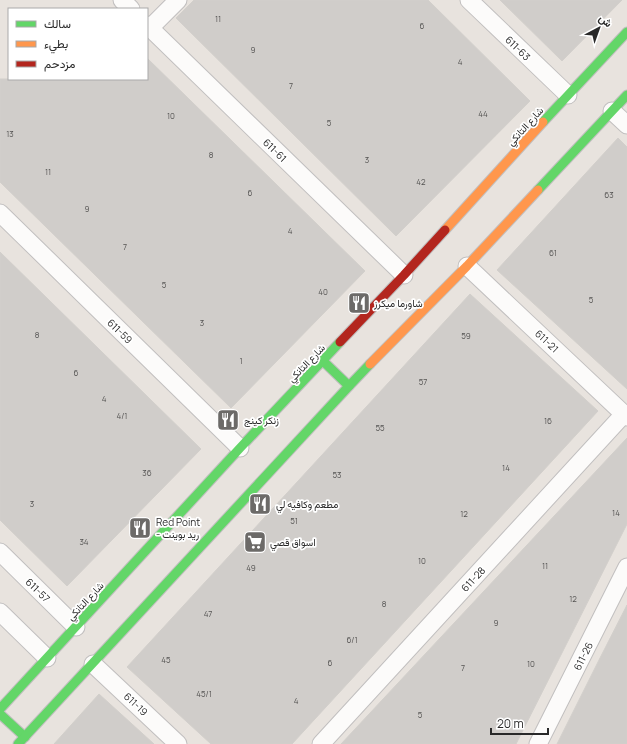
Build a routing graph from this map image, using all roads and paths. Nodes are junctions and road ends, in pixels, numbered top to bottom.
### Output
1 (122, 0) edge
2 (178, 0) edge
3 (468, 0) edge
4 (130, 8) edge
5 (149, 27) edge
6 (627, 32) edge
7 (568, 95) junction
8 (627, 95) edge
9 (612, 111) junction
10 (627, 126) edge
11 (0, 213) edge
12 (466, 266) junction
13 (404, 275) junction
14 (323, 361) junction
15 (349, 386) junction
16 (626, 416) edge
17 (240, 448) junction
18 (0, 552) edge
19 (627, 567) edge
20 (0, 612) edge
21 (76, 627) junction
22 (47, 658) junction
23 (93, 664) junction
24 (0, 709) edge
25 (0, 714) edge
26 (25, 737) junction
27 (18, 744) edge
28 (178, 744) edge
29 (321, 744) edge
30 (538, 744) edge

1 - 4 street
2 - 5 street
3 - 7 street, 611-63
5 - 13 street, 611-61
6 - 7 street, شارع التانكي
7 - 13 street, شارع التانكي
8 - 9 street
9 - 10 street
9 - 12 street
11 - 17 street, 611-59
12 - 15 street
12 - 16 street, 611-21
13 - 14 street, شارع التانكي
14 - 15 street
14 - 17 street, شارع التانكي
15 - 23 street
16 - 29 street, 611-28
17 - 21 street, شارع التانكي
18 - 21 street, 611-57
19 - 30 street, 611-26
20 - 22 street
21 - 22 street, شارع التانكي
22 - 24 street, شارع التانكي
23 - 26 street
23 - 28 street, 611-19
25 - 26 street
26 - 27 street

